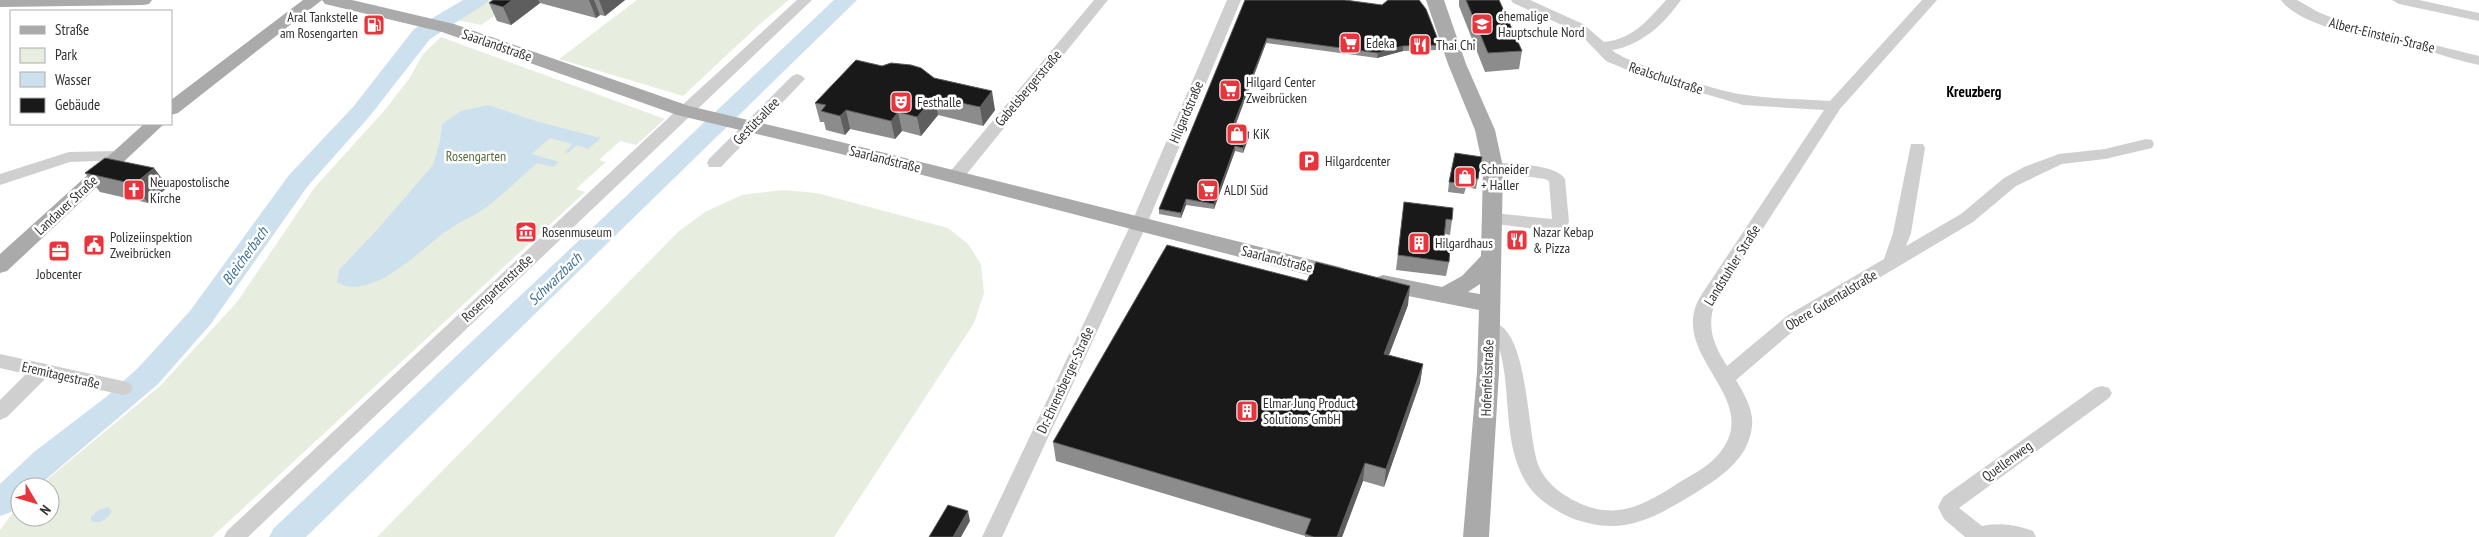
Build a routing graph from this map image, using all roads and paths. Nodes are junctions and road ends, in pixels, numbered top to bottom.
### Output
1 (143, 0) edge
2 (314, 0) edge
3 (331, 0) edge
4 (805, 0) edge
5 (1101, 0) edge
6 (1234, 0) edge
7 (1518, 0) edge
8 (1674, 0) edge
9 (1930, 0) edge
10 (2288, 0) edge
11 (2400, 0) edge
12 (2471, 0) edge
13 (1433, 2) edge
14 (7, 3) edge
15 (2477, 16) edge
16 (1601, 47) junction
17 (2479, 61) edge
18 (797, 79) dead end
19 (1834, 106) junction
20 (172, 108) edge
21 (693, 113) junction
22 (154, 125) edge
23 (747, 126) junction
24 (2146, 144) dead end
25 (1917, 148) dead end
26 (119, 156) junction
27 (715, 163) dead end
28 (1492, 168) junction
29 (956, 176) junction
30 (0, 180) edge
31 (1494, 220) junction
32 (1139, 224) junction
33 (1490, 260) junction
34 (1892, 262) junction
35 (0, 266) edge
36 (1445, 295) junction
37 (1489, 304) junction
38 (1489, 329) junction
39 (0, 361) edge
40 (41, 371) junction
41 (1726, 378) junction
42 (123, 388) dead end
43 (2102, 393) dead end
44 (0, 412) edge
45 (1977, 536) edge
46 (234, 537) edge
47 (992, 537) edge
48 (1476, 537) edge
49 (2026, 537) edge

1 - 14 main road
2 - 20 main road
3 - 21 main road, Saarlandstraße
4 - 21 street, Rosengartenstraße
5 - 29 street, Gabelsbergerstraße
6 - 32 street, Hilgardstraße
7 - 16 street, Realschulstraße
8 - 16 street
9 - 19 street, Landstuhler Straße
10 - 17 street, Albert-Einstein-Straße
11 - 15 street
12 - 15 street
13 - 28 main road, Hofenfelsstraße
16 - 19 street, Realschulstraße
18 - 23 street, Gestütsallee
19 - 41 street, Landstuhler Straße
21 - 23 main road, Saarlandstraße
21 - 46 street, Rosengartenstraße
22 - 26 main road, Landauer Straße
23 - 27 street, Gestütsallee
23 - 29 main road, Saarlandstraße
24 - 34 street, Obere Gutentalstraße
25 - 34 street, Obere Gutentalstraße
26 - 30 street
26 - 35 main road, Landauer Straße
28 - 31 main road, Hofenfelsstraße
28 - 31 street
29 - 32 main road, Saarlandstraße
31 - 33 main road, Hofenfelsstraße
32 - 36 main road, Saarlandstraße
32 - 47 street, Dr.-Ehrensberger-Straße
33 - 36 main road
33 - 37 main road, Hofenfelsstraße
34 - 41 street, Obere Gutentalstraße
36 - 37 main road, Saarlandstraße
37 - 38 main road, Hofenfelsstraße
38 - 41 street, Landstuhler Straße
38 - 48 main road, Hofenfelsstraße
39 - 40 street, Eremitagestraße
40 - 42 street, Eremitagestraße
40 - 44 street
43 - 45 street, Quellenweg
45 - 49 street

